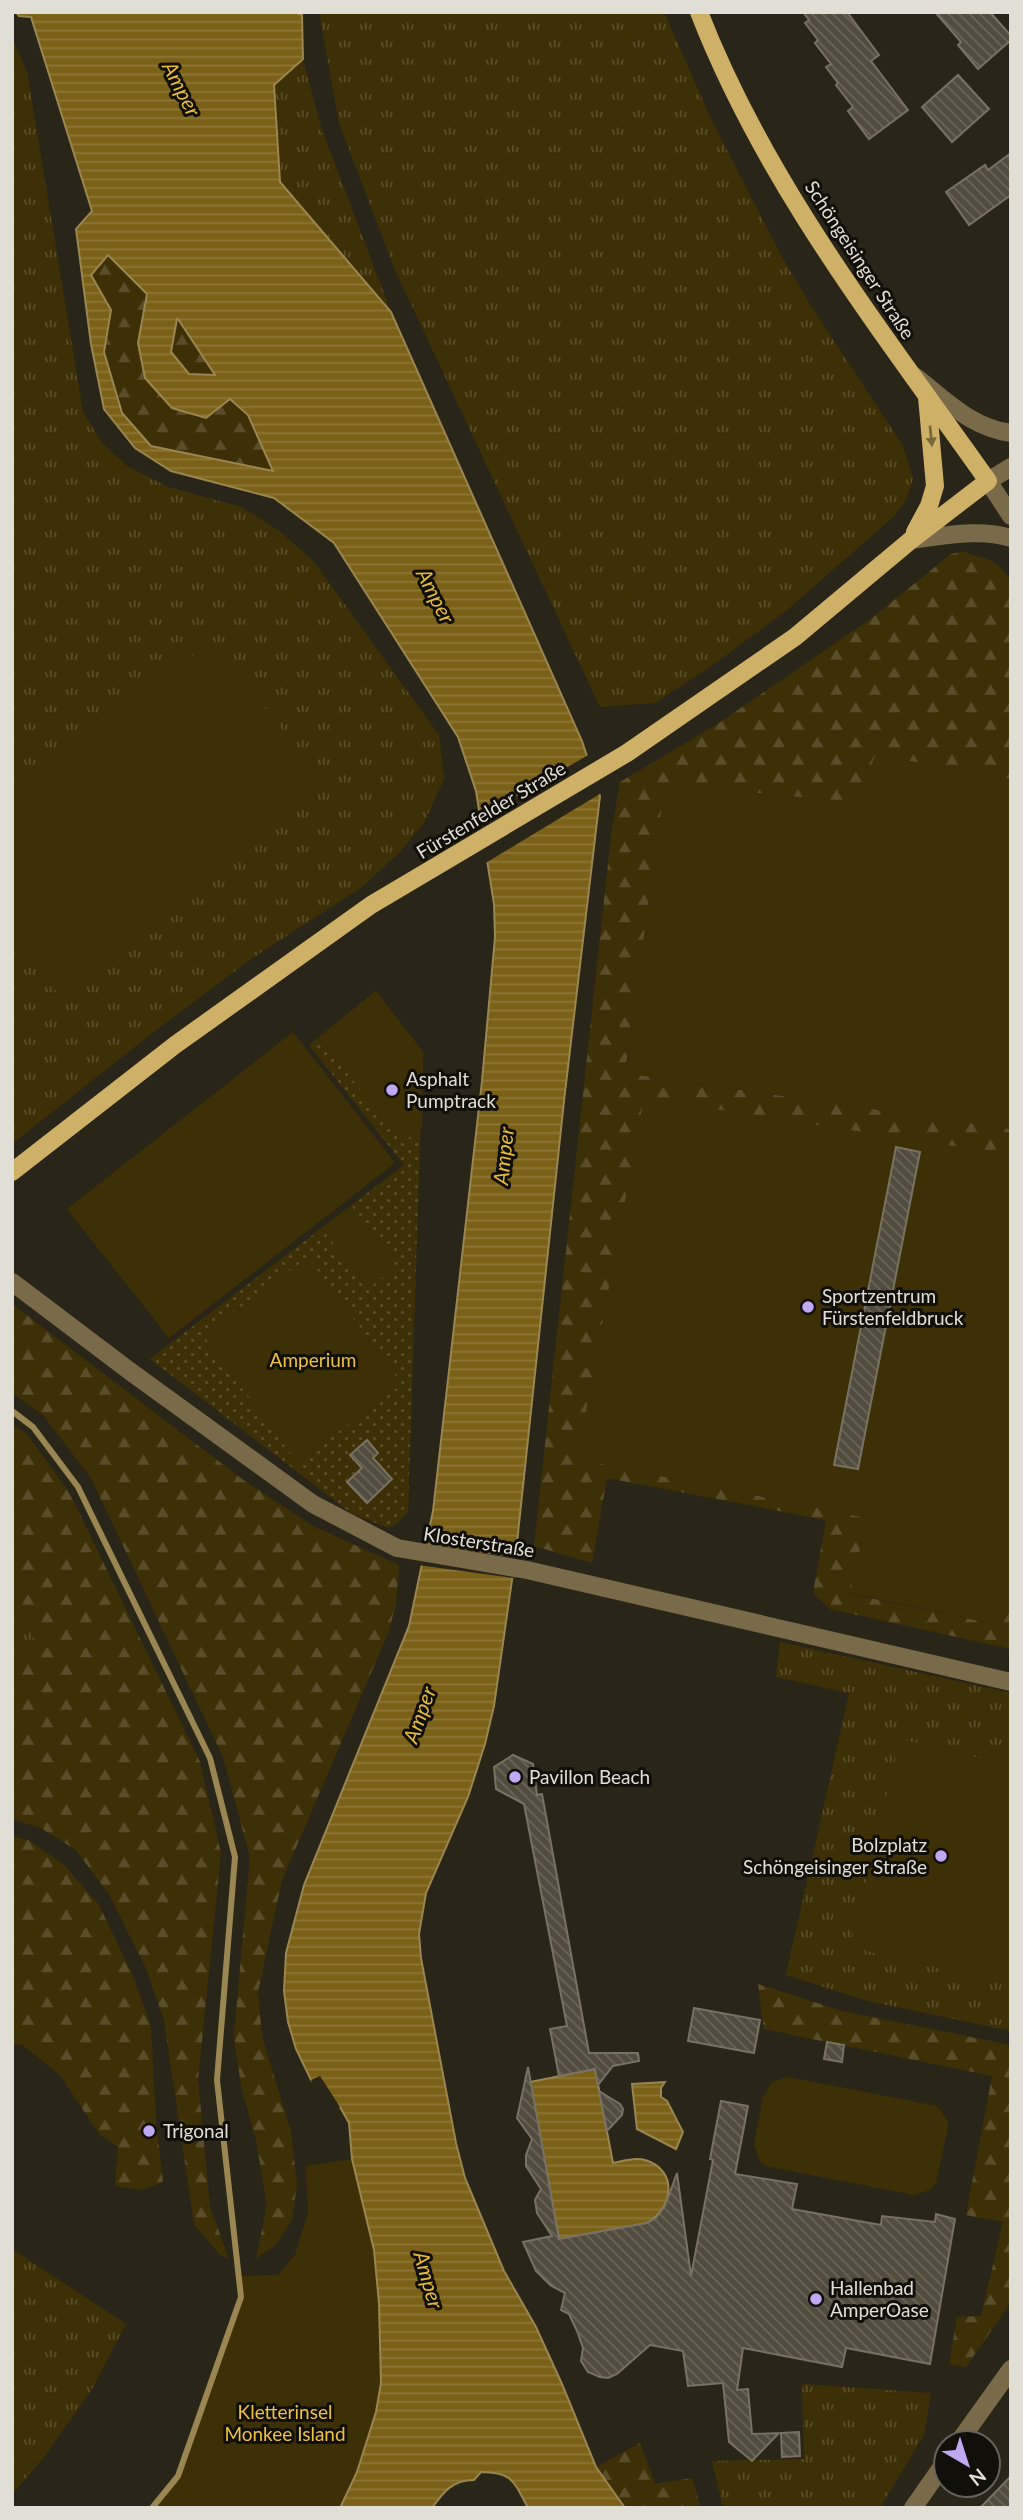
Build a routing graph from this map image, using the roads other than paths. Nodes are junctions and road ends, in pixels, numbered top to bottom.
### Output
1 (699, 12) edge
2 (908, 370) junction
3 (927, 397) junction
4 (1011, 433) edge
5 (1011, 467) edge
6 (988, 481) junction
7 (1011, 516) edge
8 (1011, 538) edge
9 (911, 540) junction
10 (12, 1172) edge
11 (12, 1282) edge
12 (1011, 1682) edge
13 (1011, 2369) edge
14 (968, 2429) edge
15 (932, 2481) edge
16 (913, 2508) edge

1 - 2 main road, Schöngeisinger Straße
2 - 3 main road, Schöngeisinger Straße
2 - 4 street
3 - 6 main road, Schöngeisinger Straße
3 -> 9 main road
5 - 6 street
6 - 7 street, Schöngeisinger Straße
6 - 9 main road, Fürstenfelder Straße
8 - 9 street
9 - 10 main road, Fürstenfelder Straße
11 - 12 street, Klosterstraße
13 - 14 street
15 - 16 street

